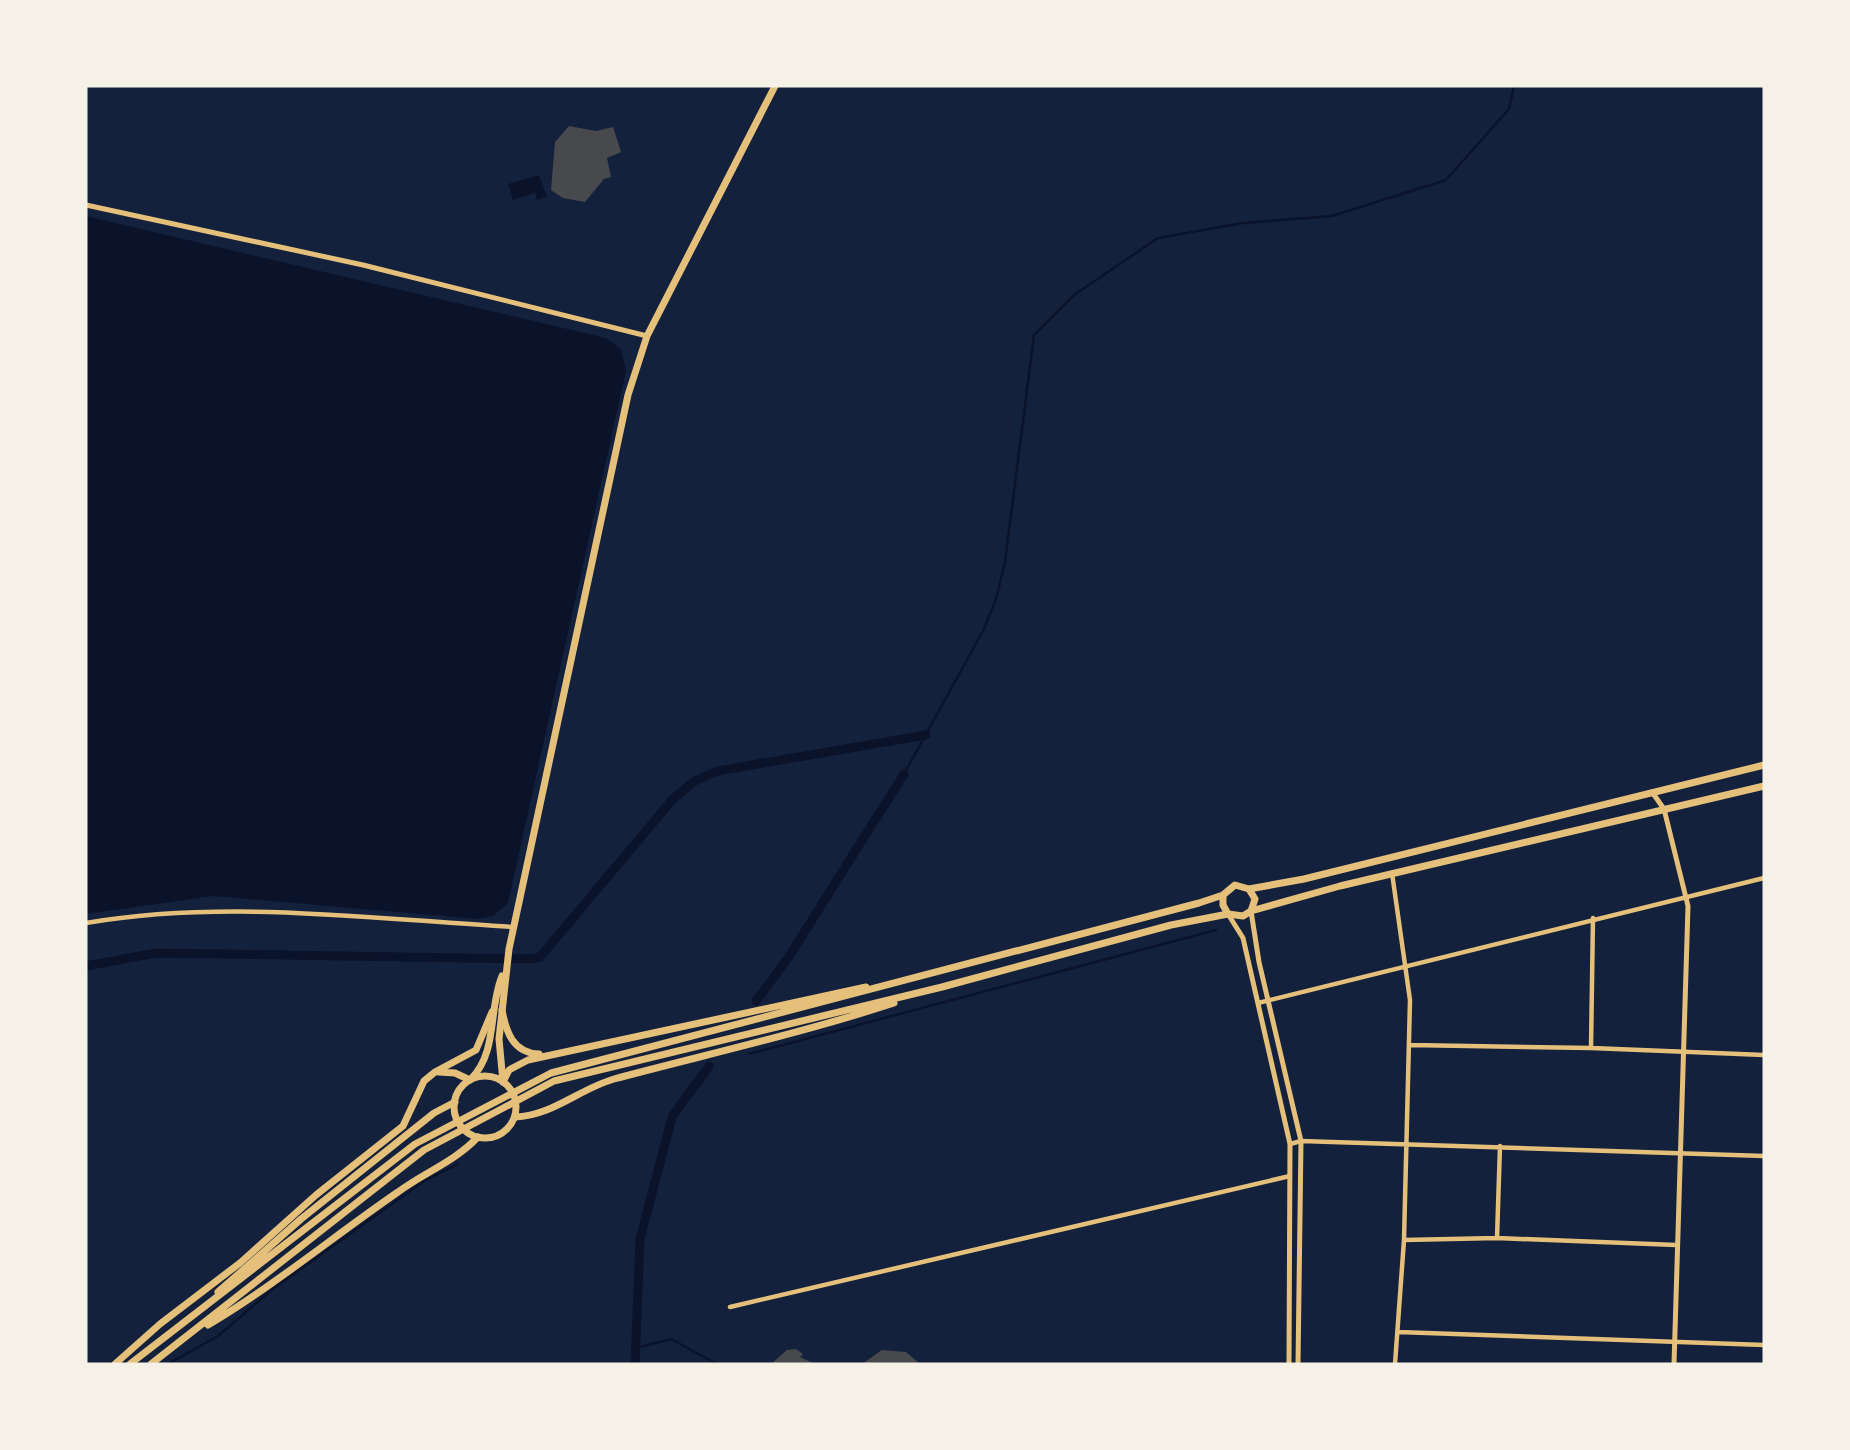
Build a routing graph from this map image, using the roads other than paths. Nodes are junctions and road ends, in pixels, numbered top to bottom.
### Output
1 (775, 86) edge
2 (86, 205) edge
3 (647, 336) junction
4 (1764, 765) edge
5 (1764, 786) edge
6 (1652, 792) junction
7 (1664, 809) junction
8 (1392, 873) junction
9 (1764, 878) edge
10 (1249, 889) junction
11 (1223, 895) junction
12 (1688, 897) junction
13 (1251, 911) junction
14 (1228, 914) junction
15 (1593, 918) junction
16 (86, 923) edge
17 (514, 927) junction
18 (1407, 967) junction
19 (506, 968) junction
20 (941, 970) junction
21 (942, 987) junction
22 (1268, 1000) junction
23 (1258, 1003) junction
24 (502, 1010) junction
25 (492, 1012) junction
26 (1410, 1045) junction
27 (1591, 1048) junction
28 (560, 1052) junction
29 (1684, 1053) junction
30 (1764, 1055) edge
31 (435, 1072) junction
32 (470, 1080) junction
33 (503, 1082) junction
34 (455, 1102) junction
35 (515, 1117) junction
36 (478, 1137) junction
37 (1301, 1141) junction
38 (1290, 1144) junction
39 (1405, 1144) junction
40 (1500, 1146) junction
41 (1680, 1152) junction
42 (1764, 1156) edge
43 (1290, 1176) junction
44 (1497, 1238) junction
45 (1404, 1240) junction
46 (1676, 1245) junction
47 (730, 1307) dead end
48 (175, 1329) junction
49 (1398, 1332) junction
50 (183, 1340) junction
51 (1674, 1343) junction
52 (1764, 1345) edge
53 (115, 1364) edge
54 (130, 1364) edge
55 (151, 1364) edge
56 (1289, 1364) edge
57 (1298, 1364) edge
58 (1395, 1364) edge
59 (1674, 1364) edge

1 - 3 main road
2 - 3 street
3 - 17 main road
4 - 6 main road
5 - 7 main road
6 - 7 street
6 - 10 main road
7 - 8 main road
7 - 12 street
8 - 13 main road
8 - 18 street
9 - 12 street
10 - 11 main road
10 - 13 main road
11 - 14 main road
11 - 20 main road
12 - 15 street
12 - 29 street
13 - 14 main road
13 - 22 street
14 - 21 main road
14 - 23 street
15 - 18 street
15 - 27 street
16 - 17 street
17 - 19 main road
18 - 22 street
18 - 26 street
19 - 24 main road
19 - 25 main road
20 - 28 main road
20 - 48 main road
21 - 35 main road
21 - 50 main road
22 - 23 street
22 - 37 street
23 - 38 street
24 - 28 main road
24 - 33 main road
25 - 31 main road
25 - 32 main road
26 - 27 street
26 - 39 street
27 - 29 street
28 - 33 main road
29 - 30 street
29 - 41 street
31 - 32 main road
31 - 53 main road
32 - 33 main road
32 - 34 main road
33 - 35 main road
34 - 36 main road
34 - 48 main road
35 - 36 main road
36 - 50 main road
37 - 38 street
37 - 39 street
37 - 57 street
38 - 43 street
39 - 40 street
39 - 45 street
40 - 41 street
40 - 44 street
41 - 42 street
41 - 46 street
43 - 47 street
43 - 56 street
44 - 45 street
44 - 46 street
45 - 49 street
46 - 51 street
48 - 54 main road
49 - 51 street
49 - 58 street
50 - 55 main road
51 - 52 street
51 - 59 street

